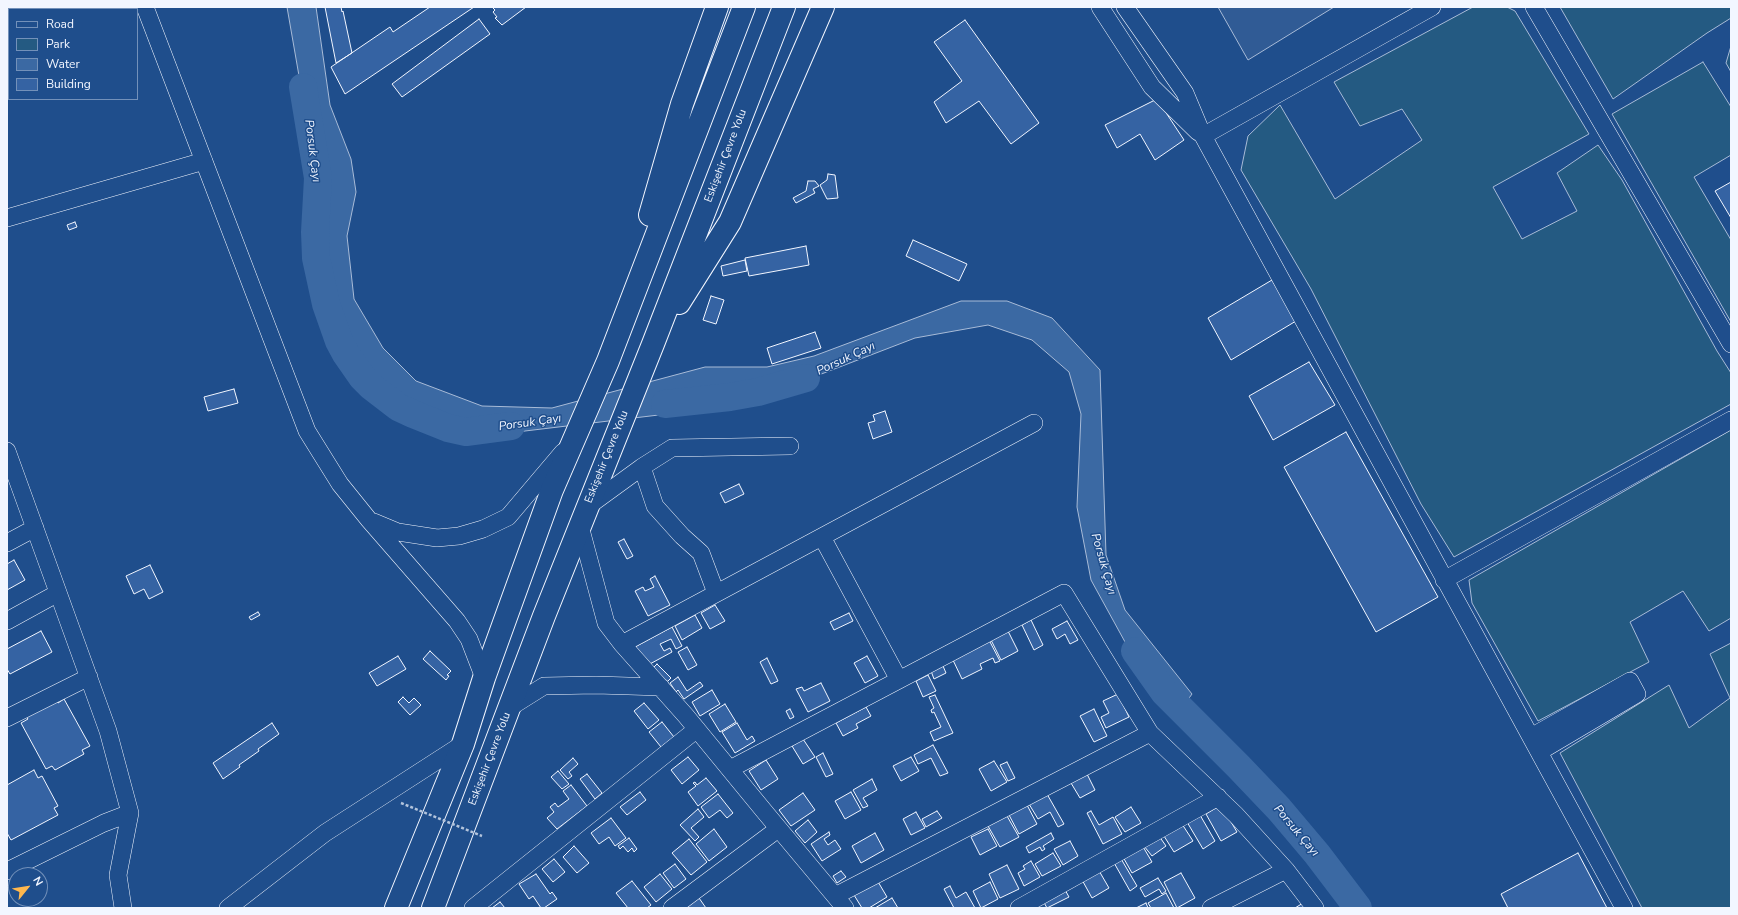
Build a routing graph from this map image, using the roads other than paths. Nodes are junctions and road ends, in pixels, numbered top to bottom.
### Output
1 (145, 7) edge
2 (717, 7) edge
3 (744, 7) edge
4 (784, 7) edge
5 (823, 7) edge
6 (1100, 7) edge
7 (1125, 7) edge
8 (1432, 7) edge
9 (1534, 7) edge
10 (1203, 136) junction
11 (204, 161) junction
12 (7, 218) edge
13 (653, 344) junction
14 (1731, 344) edge
15 (608, 360) junction
16 (1731, 420) edge
17 (1034, 423) dead end
18 (573, 439) junction
19 (790, 446) dead end
20 (7, 452) edge
21 (642, 468) junction
22 (583, 517) junction
23 (369, 520) junction
24 (35, 528) junction
25 (822, 537) junction
26 (7, 543) edge
27 (1444, 580) junction
28 (58, 592) junction
29 (716, 593) junction
30 (7, 621) edge
31 (622, 644) junction
32 (89, 677) junction
33 (484, 678) junction
34 (899, 680) junction
35 (660, 687) junction
36 (509, 708) junction
37 (7, 718) edge
38 (697, 729) junction
39 (1150, 733) junction
40 (1531, 737) junction
41 (463, 744) junction
42 (1539, 752) junction
43 (730, 769) junction
44 (1218, 797) junction
45 (130, 813) junction
46 (778, 829) junction
47 (1286, 870) junction
48 (7, 871) edge
49 (840, 902) edge
50 (123, 908) edge
51 (228, 908) edge
52 (396, 908) edge
53 (433, 908) edge
54 (473, 908) edge
55 (672, 908) edge
56 (1019, 908) edge
57 (1211, 908) edge
58 (1315, 908) edge
59 (1624, 908) edge

1 - 11 street
2 - 15 main road
3 - 15 main road
4 - 13 main road, Eskişehir Çevre Yolu
5 - 13 main road
6 - 10 street
7 - 10 street
8 - 10 street
9 - 14 street
10 - 27 street
11 - 12 street
11 - 23 street
13 - 22 main road, Eskişehir Çevre Yolu
15 - 18 main road
16 - 27 street
17 - 25 street
18 - 23 street
18 - 33 main road
19 - 21 street
20 - 24 street
21 - 22 street
21 - 29 street
22 - 31 street
22 - 36 main road, Eskişehir Çevre Yolu
23 - 33 street
24 - 26 street
24 - 28 street
25 - 29 street
25 - 34 street
27 - 40 street
28 - 30 street
28 - 32 street
29 - 31 street
31 - 35 street
32 - 37 street
32 - 45 street
33 - 41 main road
34 - 39 street
34 - 43 street
35 - 36 street
35 - 38 street
36 - 53 main road, Eskişehir Çevre Yolu
38 - 43 street
38 - 54 street
39 - 44 street
39 - 49 street
40 - 42 street
40 - 42 street
41 - 51 street
41 - 52 main road
42 - 59 street
43 - 46 street
44 - 47 street
44 - 56 street
45 - 48 street
45 - 50 street
46 - 49 street
46 - 55 street
47 - 57 street
47 - 58 street

